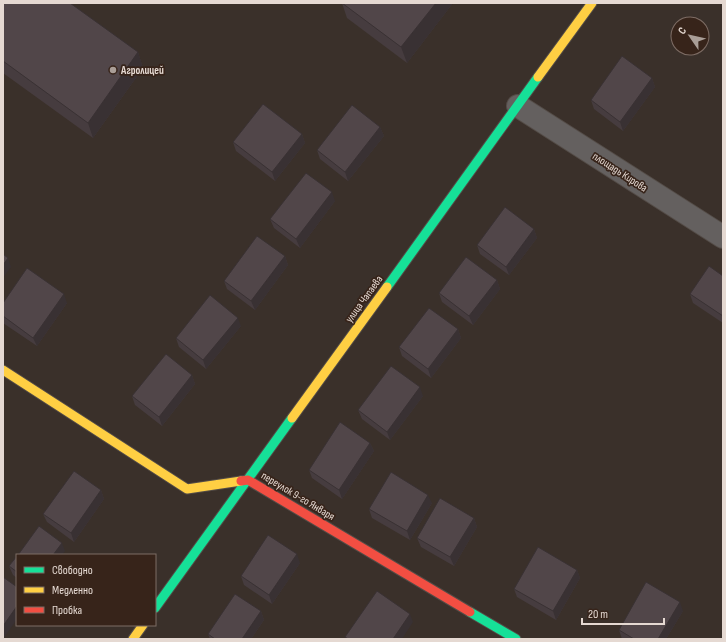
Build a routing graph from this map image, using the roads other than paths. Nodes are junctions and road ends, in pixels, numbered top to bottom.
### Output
1 (592, 3) edge
2 (518, 106) junction
3 (723, 238) edge
4 (3, 370) edge
5 (248, 480) junction
6 (156, 607) edge
7 (142, 626) edge
8 (133, 639) edge
9 (516, 639) edge

1 - 2 main road, улица Чапаева
2 - 3 street, площадь Кирова
2 - 5 main road, улица Чапаева
4 - 5 main road, переулок 9-го Января
5 - 6 main road, улица Чапаева
5 - 9 main road, переулок 9-го Января
7 - 8 main road

